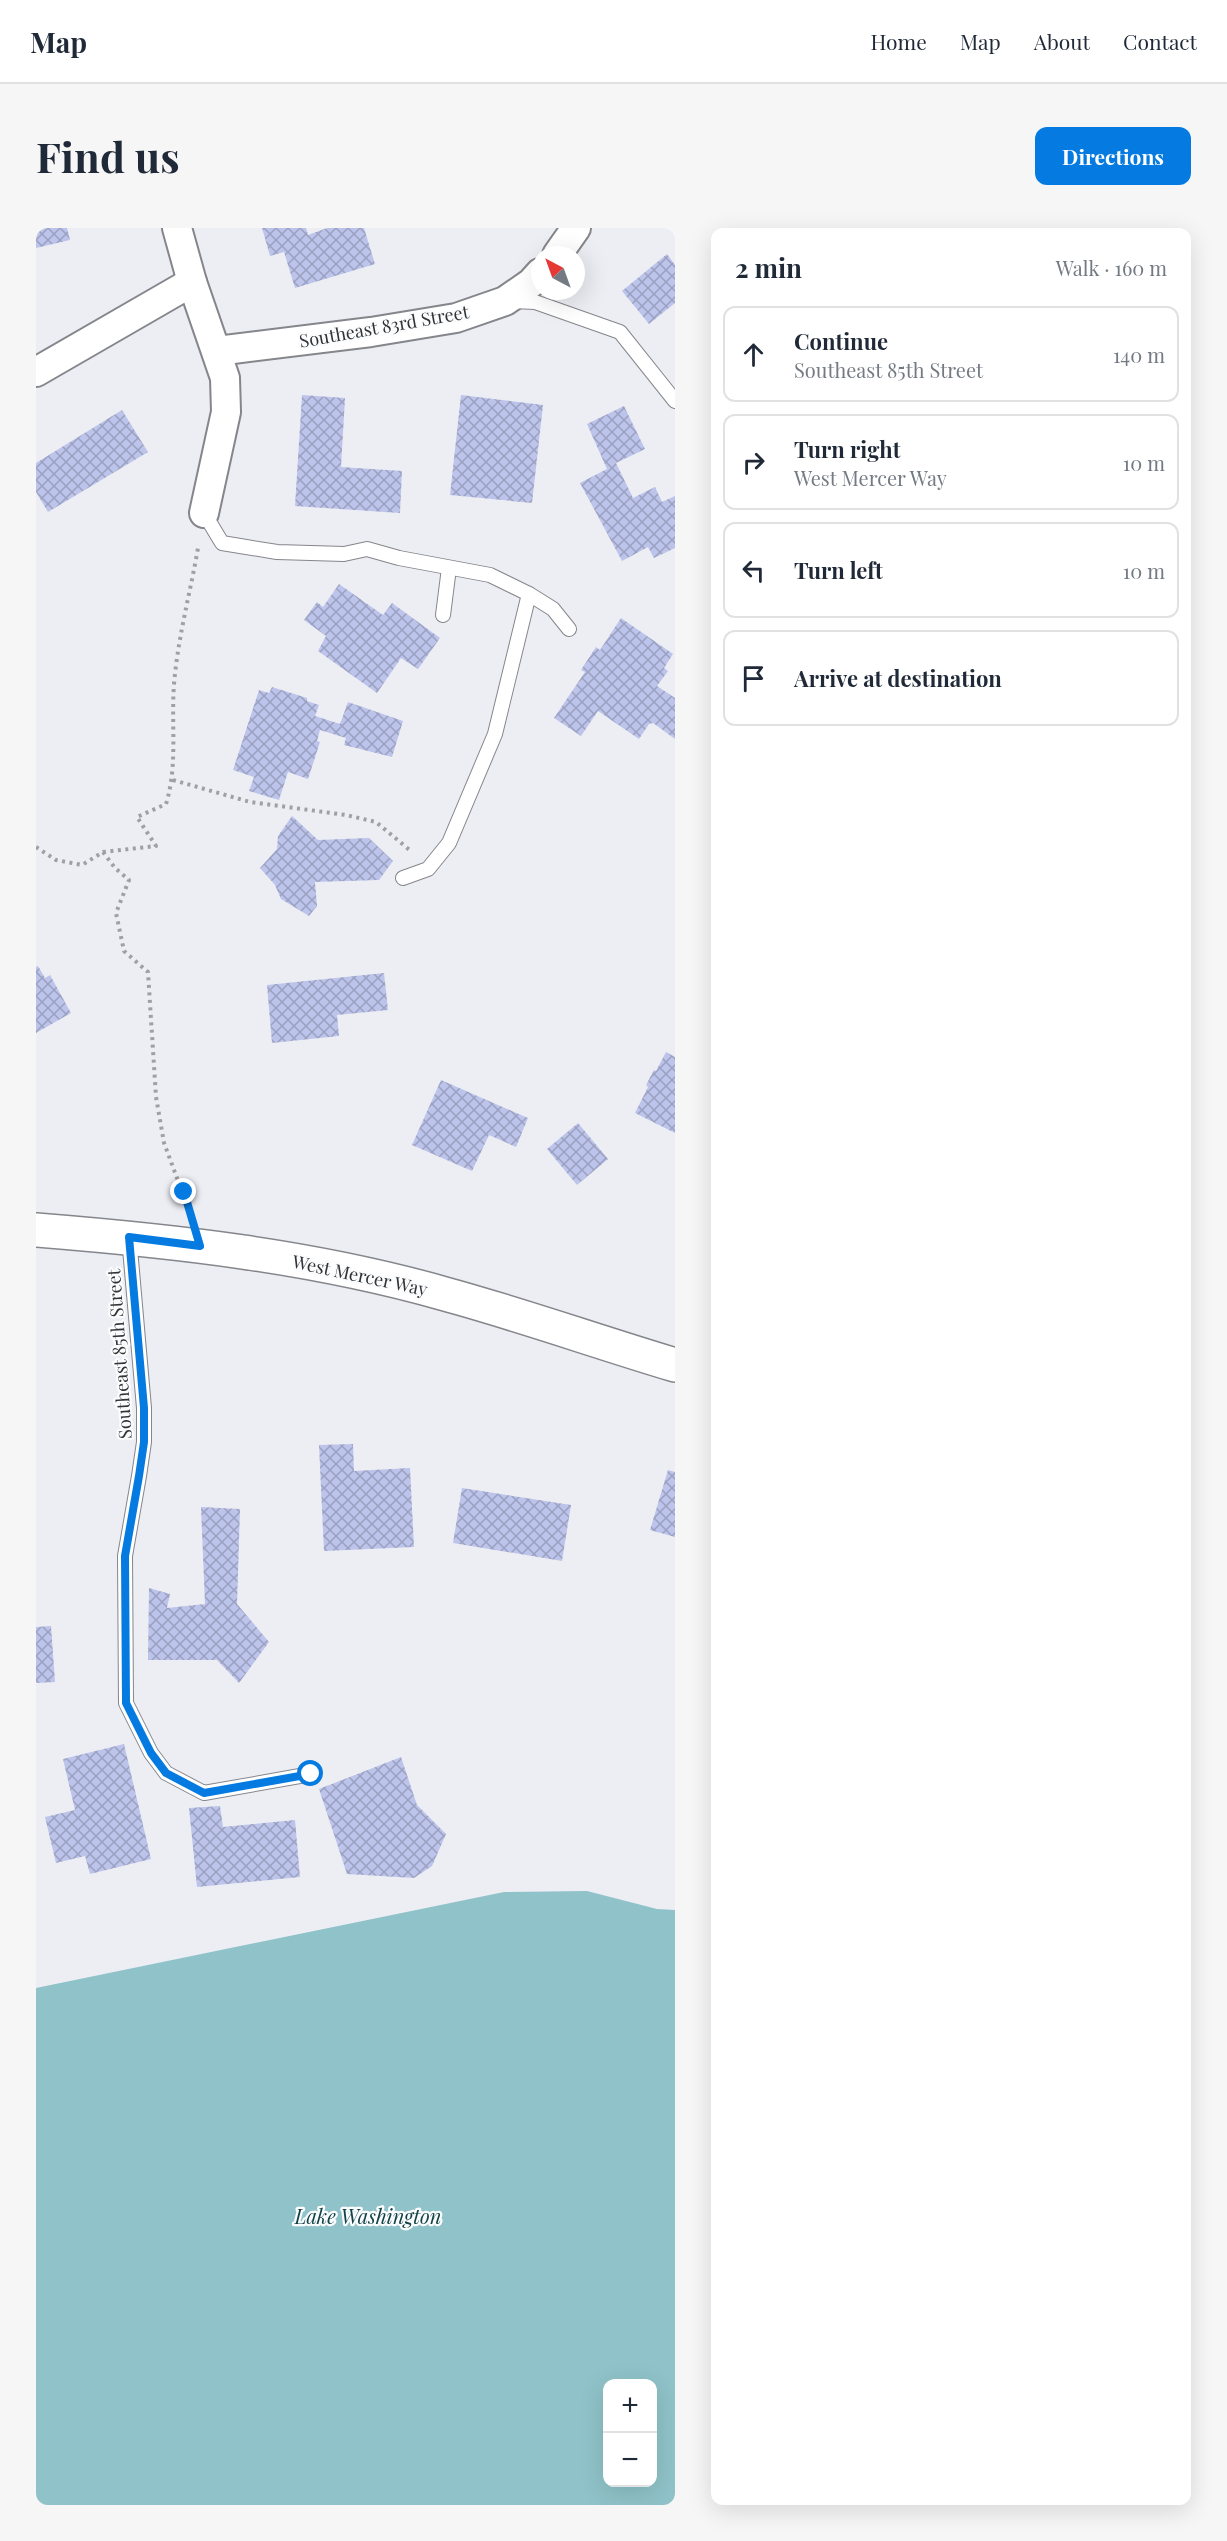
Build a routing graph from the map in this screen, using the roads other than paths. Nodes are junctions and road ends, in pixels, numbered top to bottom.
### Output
1 (177, 228) edge
2 (576, 228) edge
3 (563, 246) edge
4 (192, 282) junction
5 (531, 283) edge
6 (505, 301) junction
7 (217, 351) junction
8 (36, 372) edge
9 (673, 395) edge
10 (204, 513) joint
11 (449, 568) junction
12 (529, 594) junction
13 (443, 615) dead end
14 (569, 629) dead end
15 (403, 878) dead end
16 (36, 1230) edge
17 (129, 1237) junction
18 (675, 1365) edge
19 (311, 1774) dead end

1 - 4 street
2 - 3 street
4 - 7 street
4 - 8 street
5 - 6 street, Southeast 83rd Street
6 - 7 street, Southeast 83rd Street
6 - 9 lane
7 - 10 street
10 - 11 lane
11 - 12 lane
11 - 13 lane
12 - 14 lane
12 - 15 lane
16 - 17 street, West Mercer Way
17 - 18 street, West Mercer Way
17 - 19 lane, Southeast 85th Street

